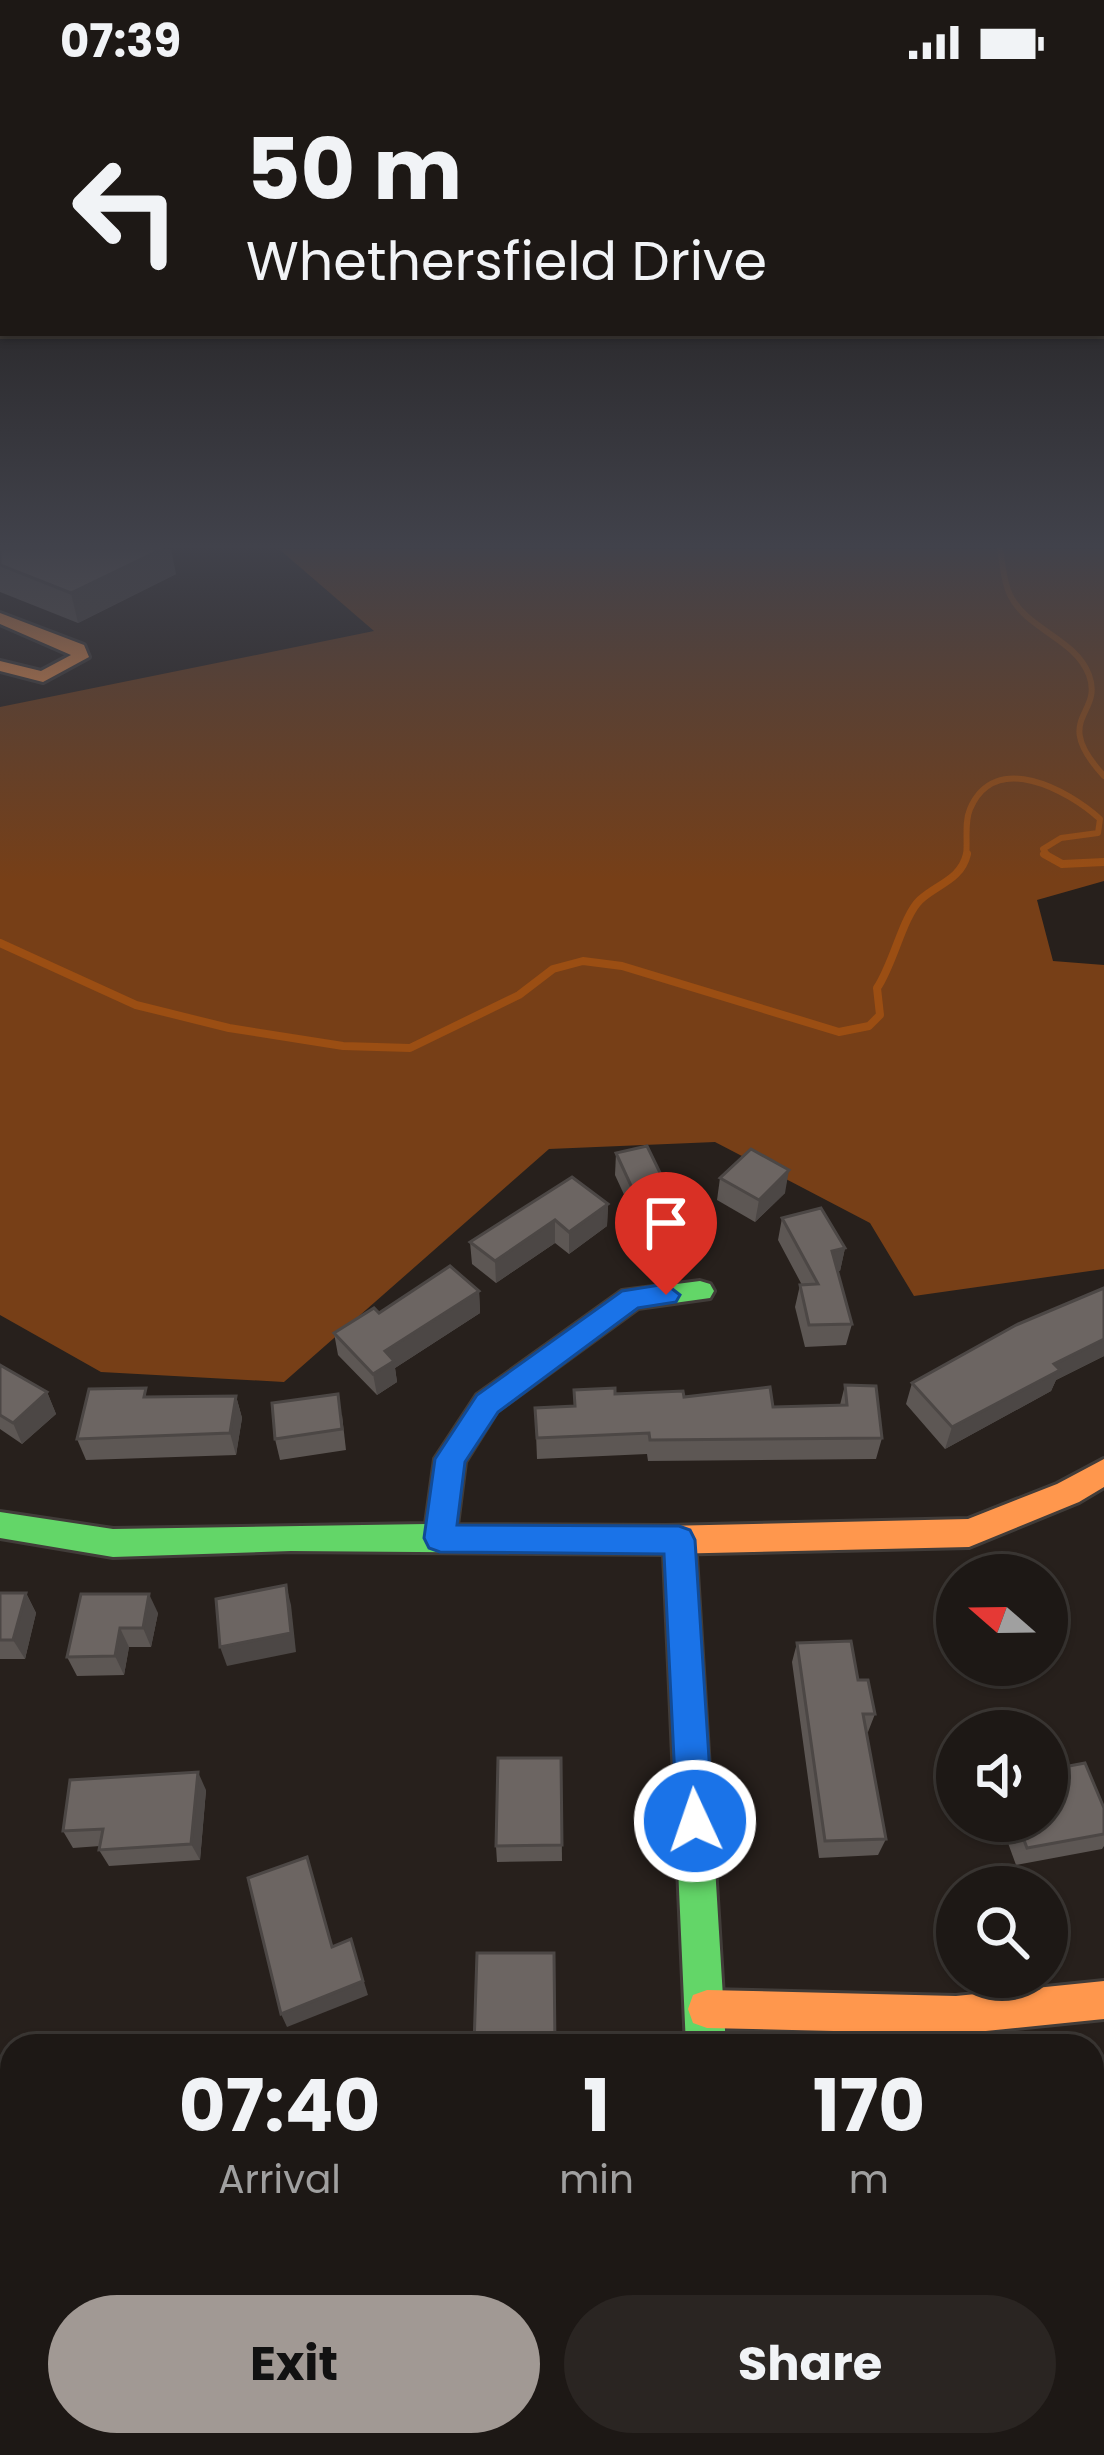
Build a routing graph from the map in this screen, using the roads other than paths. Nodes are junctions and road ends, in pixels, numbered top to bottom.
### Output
1 (75, 660) edge
2 (0, 666) edge
3 (700, 1291) dead end
4 (1104, 1472) edge
5 (0, 1525) edge
6 (440, 1538) junction
7 (679, 1540) junction
8 (1104, 2000) edge
9 (706, 2009) junction
10 (706, 2034) edge

1 - 2 street
3 - 6 street
4 - 7 street
5 - 6 street
6 - 7 street
7 - 9 street
8 - 9 street
9 - 10 street

